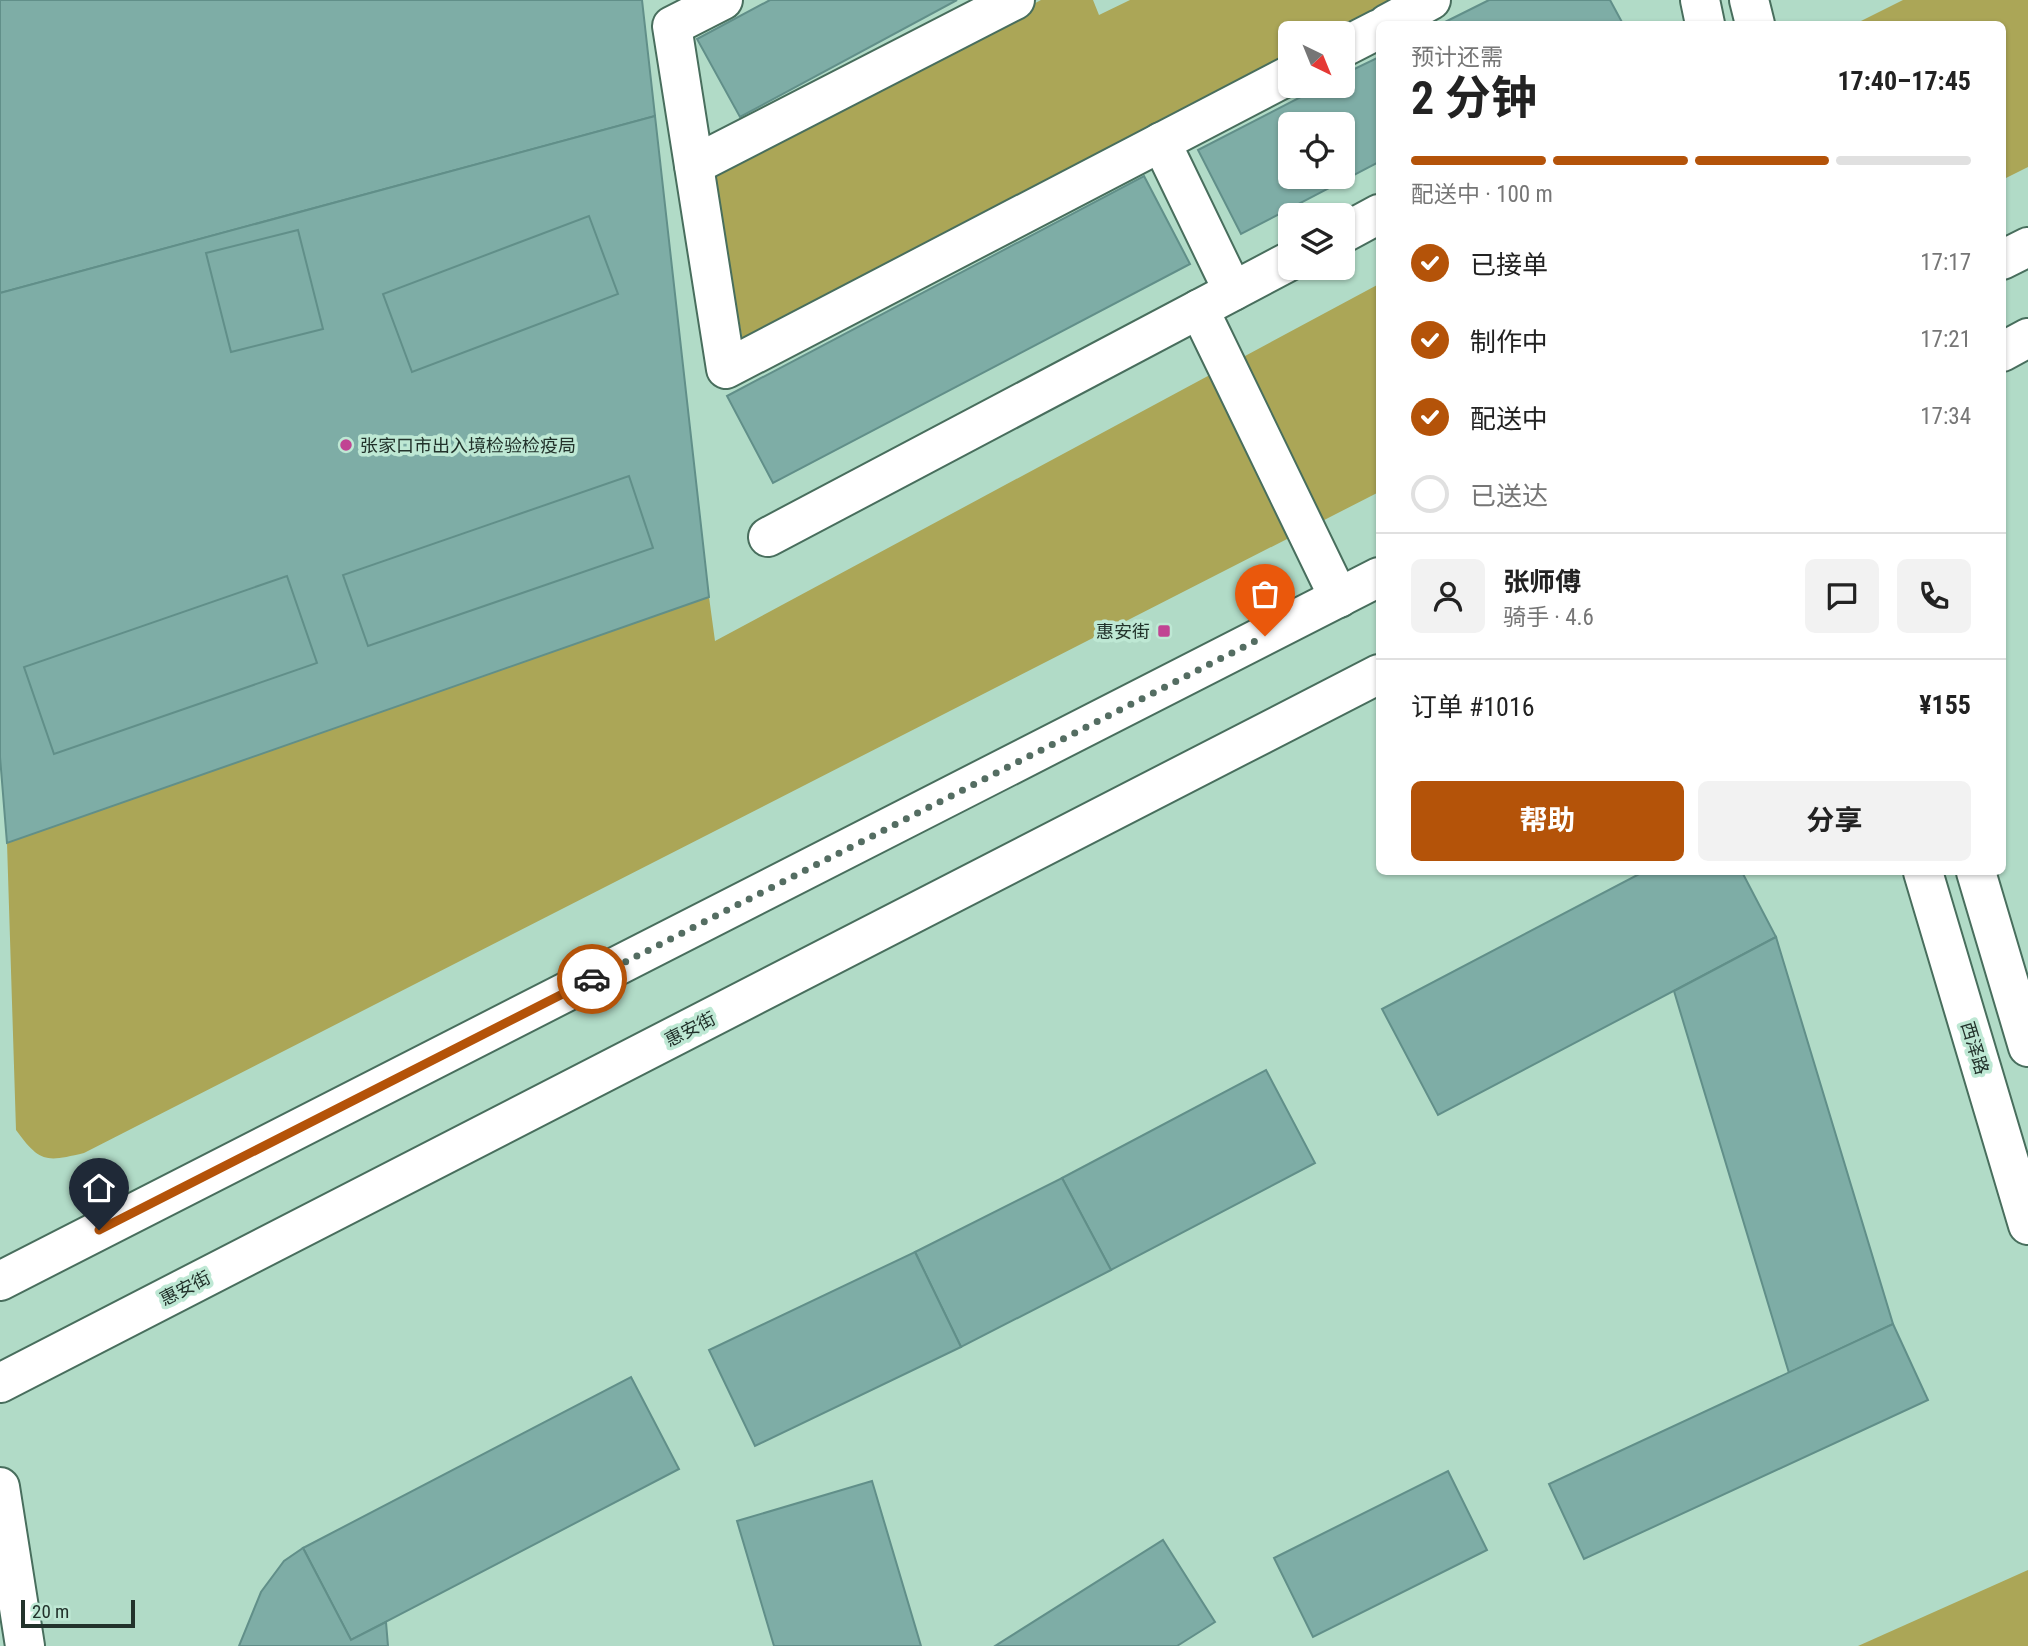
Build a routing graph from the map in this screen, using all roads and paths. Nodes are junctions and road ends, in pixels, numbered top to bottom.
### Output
1 (723, 0) edge
2 (1015, 0) edge
3 (1431, 0) edge
4 (1700, 0) edge
5 (1749, 0) edge
6 (1392, 21) edge
7 (1704, 21) edge
8 (1754, 21) edge
9 (1376, 31) edge
10 (1355, 41) edge
11 (1278, 81) edge
12 (1161, 142) junction
13 (694, 165) junction
14 (1376, 216) edge
15 (1355, 226) edge
16 (2028, 247) edge
17 (2006, 258) edge
18 (1278, 267) edge
19 (1233, 291) junction
20 (1199, 309) junction
21 (2028, 338) edge
22 (2006, 350) edge
23 (768, 537) dead end
24 (1376, 579) edge
25 (1339, 598) junction
26 (1376, 676) edge
27 (1924, 875) edge
28 (1977, 875) edge
29 (2028, 1047) edge
30 (2028, 1225) edge
31 (0, 1281) edge
32 (0, 1383) edge
33 (0, 1487) edge
34 (25, 1646) edge

1 - 13 main road
2 - 13 main road
3 - 6 main road
4 - 7 main road
5 - 8 main road
9 - 10 main road
11 - 12 main road
12 - 13 main road
12 - 19 main road
14 - 15 main road
16 - 17 main road
18 - 19 main road
19 - 20 main road
20 - 23 main road
20 - 25 main road
21 - 22 main road
24 - 25 main road
25 - 31 main road
26 - 32 main road, 惠安街
27 - 30 main road, 西泽路
28 - 29 main road
33 - 34 main road

